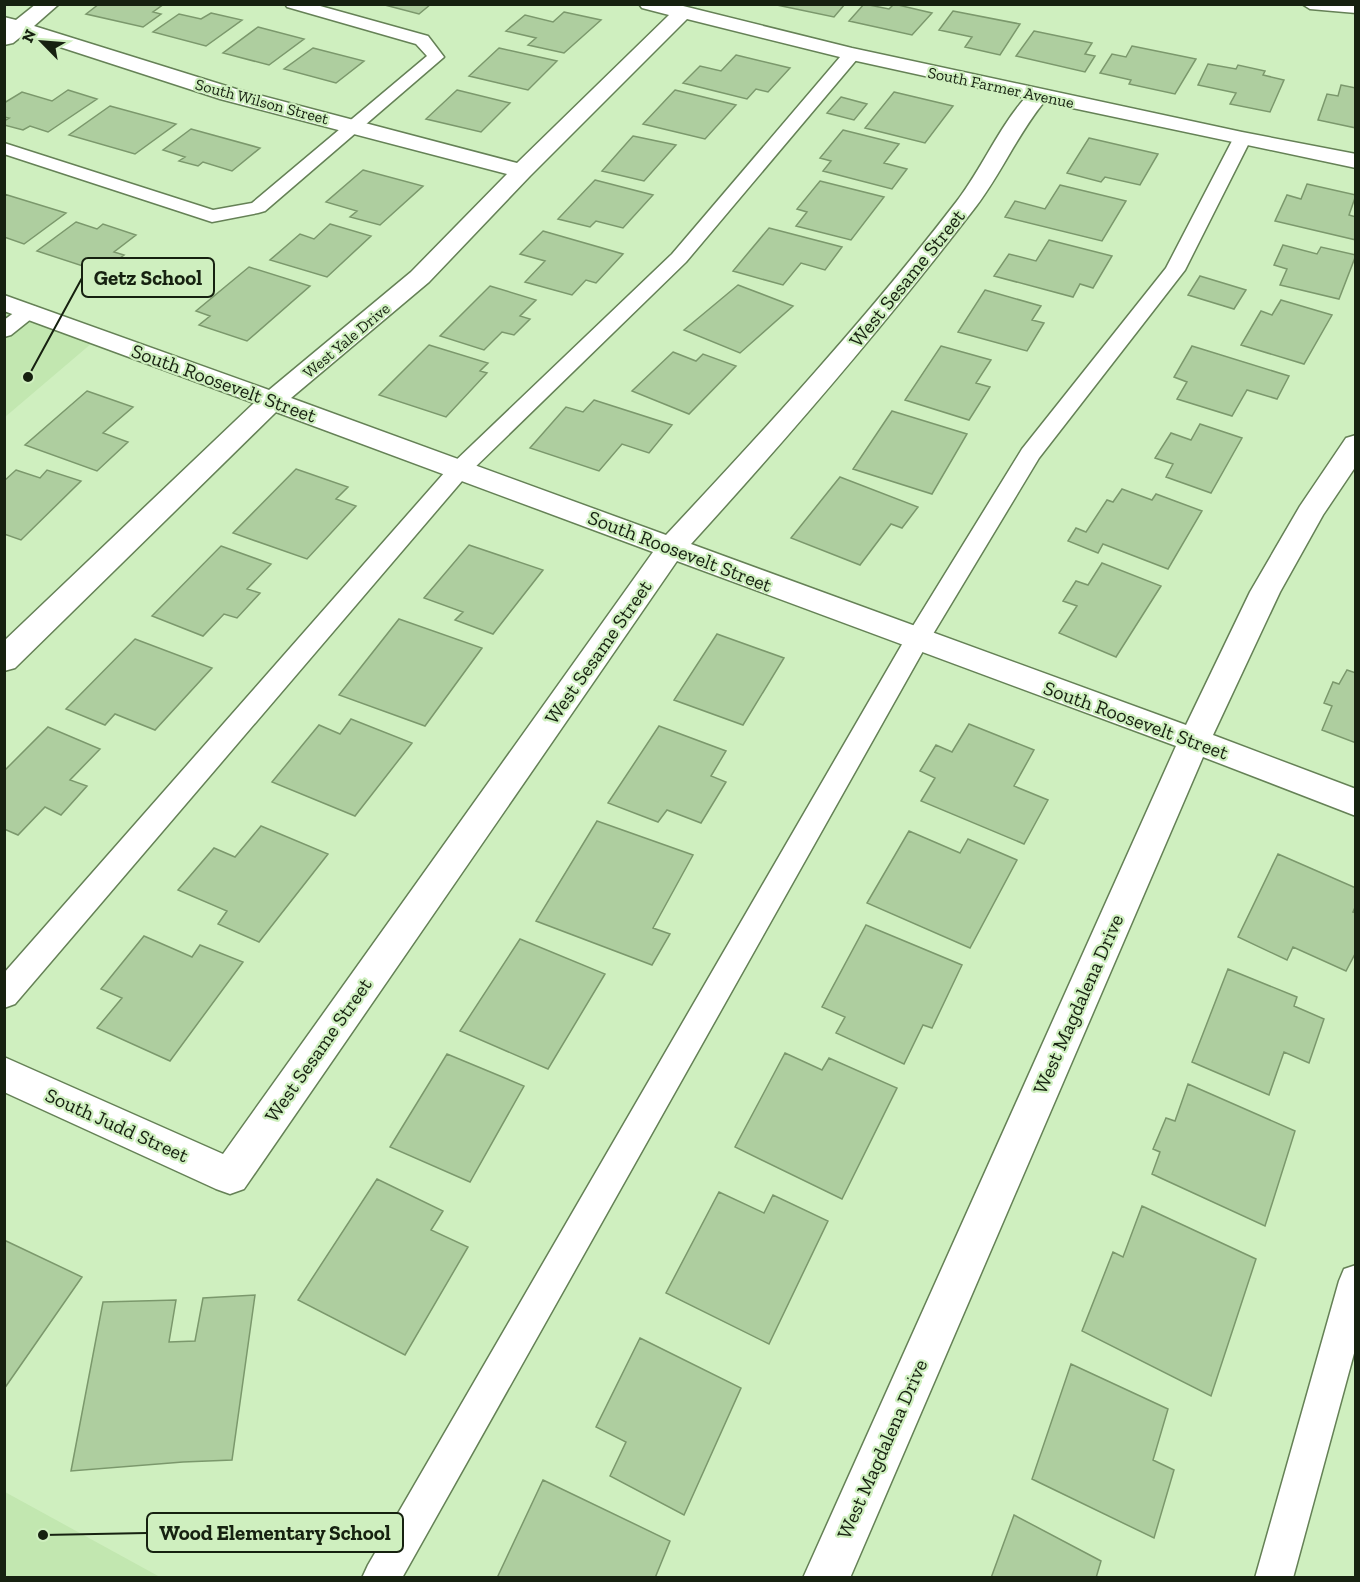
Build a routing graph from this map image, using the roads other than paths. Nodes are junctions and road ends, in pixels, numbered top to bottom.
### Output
1 (49, 4) edge
2 (293, 4) edge
3 (649, 4) edge
4 (1310, 4) edge
5 (1356, 8) edge
6 (682, 13) junction
7 (9, 30) edge
8 (852, 54) junction
9 (1039, 95) junction
10 (356, 127) junction
11 (1242, 139) junction
12 (4, 148) edge
13 (1356, 161) edge
14 (522, 171) junction
15 (17, 307) edge
16 (4, 331) edge
17 (272, 401) junction
18 (1356, 444) edge
19 (460, 469) junction
20 (671, 548) junction
21 (917, 640) junction
22 (4, 660) edge
23 (1194, 741) junction
24 (1356, 803) edge
25 (4, 995) edge
26 (4, 1074) edge
27 (230, 1176) joint
28 (1356, 1281) edge
29 (381, 1578) edge
30 (826, 1578) edge
31 (1274, 1578) edge

1 - 7 street
2 - 10 lane
3 - 6 street, South Farmer Avenue
4 - 5 lane
6 - 8 street, South Farmer Avenue
6 - 14 street, West Yale Drive
7 - 10 street, South Wilson Street
8 - 9 street, South Farmer Avenue
8 - 19 lane
9 - 11 street, South Farmer Avenue
9 - 20 street, West Sesame Street
10 - 12 lane
10 - 14 street, South Wilson Street
11 - 13 street, South Farmer Avenue
11 - 21 lane
14 - 17 street, West Yale Drive
15 - 16 lane
15 - 17 street, South Roosevelt Street
17 - 19 street, South Roosevelt Street
17 - 22 street, West Yale Drive
18 - 23 street, West Magdalena Drive
19 - 20 street, South Roosevelt Street
19 - 25 lane
20 - 21 street, South Roosevelt Street
20 - 27 street, West Sesame Street
21 - 23 street, South Roosevelt Street
21 - 29 lane
23 - 24 street, South Roosevelt Street
23 - 30 street, West Magdalena Drive
26 - 27 street, South Judd Street
28 - 31 lane

